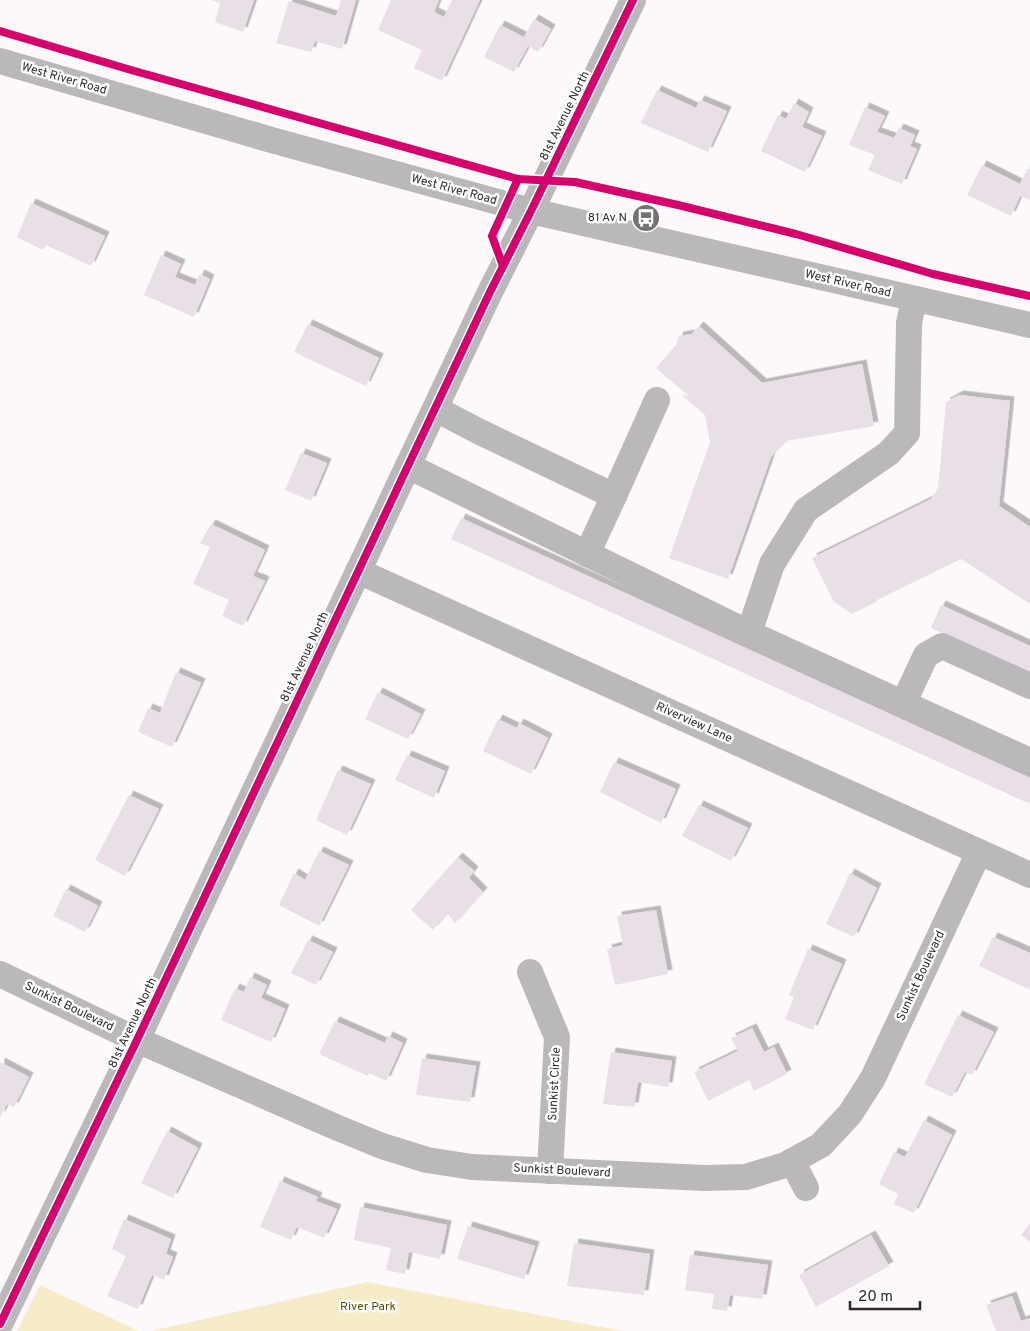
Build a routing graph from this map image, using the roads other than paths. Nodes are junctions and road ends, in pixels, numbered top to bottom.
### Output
1 (633, 0) edge
2 (0, 61) edge
3 (531, 211) junction
4 (914, 300) junction
5 (1030, 325) edge
6 (657, 400) dead end
7 (436, 409) junction
8 (408, 466) junction
9 (614, 496) junction
10 (587, 554) junction
11 (358, 571) junction
12 (748, 633) junction
13 (1030, 686) edge
14 (903, 704) junction
15 (1030, 762) edge
16 (979, 852) junction
17 (1030, 875) edge
18 (530, 972) dead end
19 (0, 974) edge
20 (137, 1040) junction
21 (792, 1161) junction
22 (550, 1171) junction
23 (806, 1188) dead end
24 (0, 1324) edge

1 - 3 street, 81st Avenue North
2 - 3 street, West River Road
3 - 4 street, West River Road
3 - 7 street, 81st Avenue North
4 - 5 street, West River Road
4 - 12 street
6 - 9 street
7 - 8 street, 81st Avenue North
7 - 9 street
8 - 10 street
8 - 11 street, 81st Avenue North
9 - 10 street
10 - 12 street
11 - 16 street, Riverview Lane
11 - 20 street, 81st Avenue North
12 - 14 street
13 - 14 street
14 - 15 street
16 - 17 street, Riverview Lane
16 - 21 street, Sunkist Boulevard
18 - 22 street, Sunkist Circle
19 - 20 street, Sunkist Boulevard
20 - 22 street, Sunkist Boulevard
20 - 24 street, 81st Avenue North
21 - 22 street, Sunkist Boulevard
21 - 23 street

